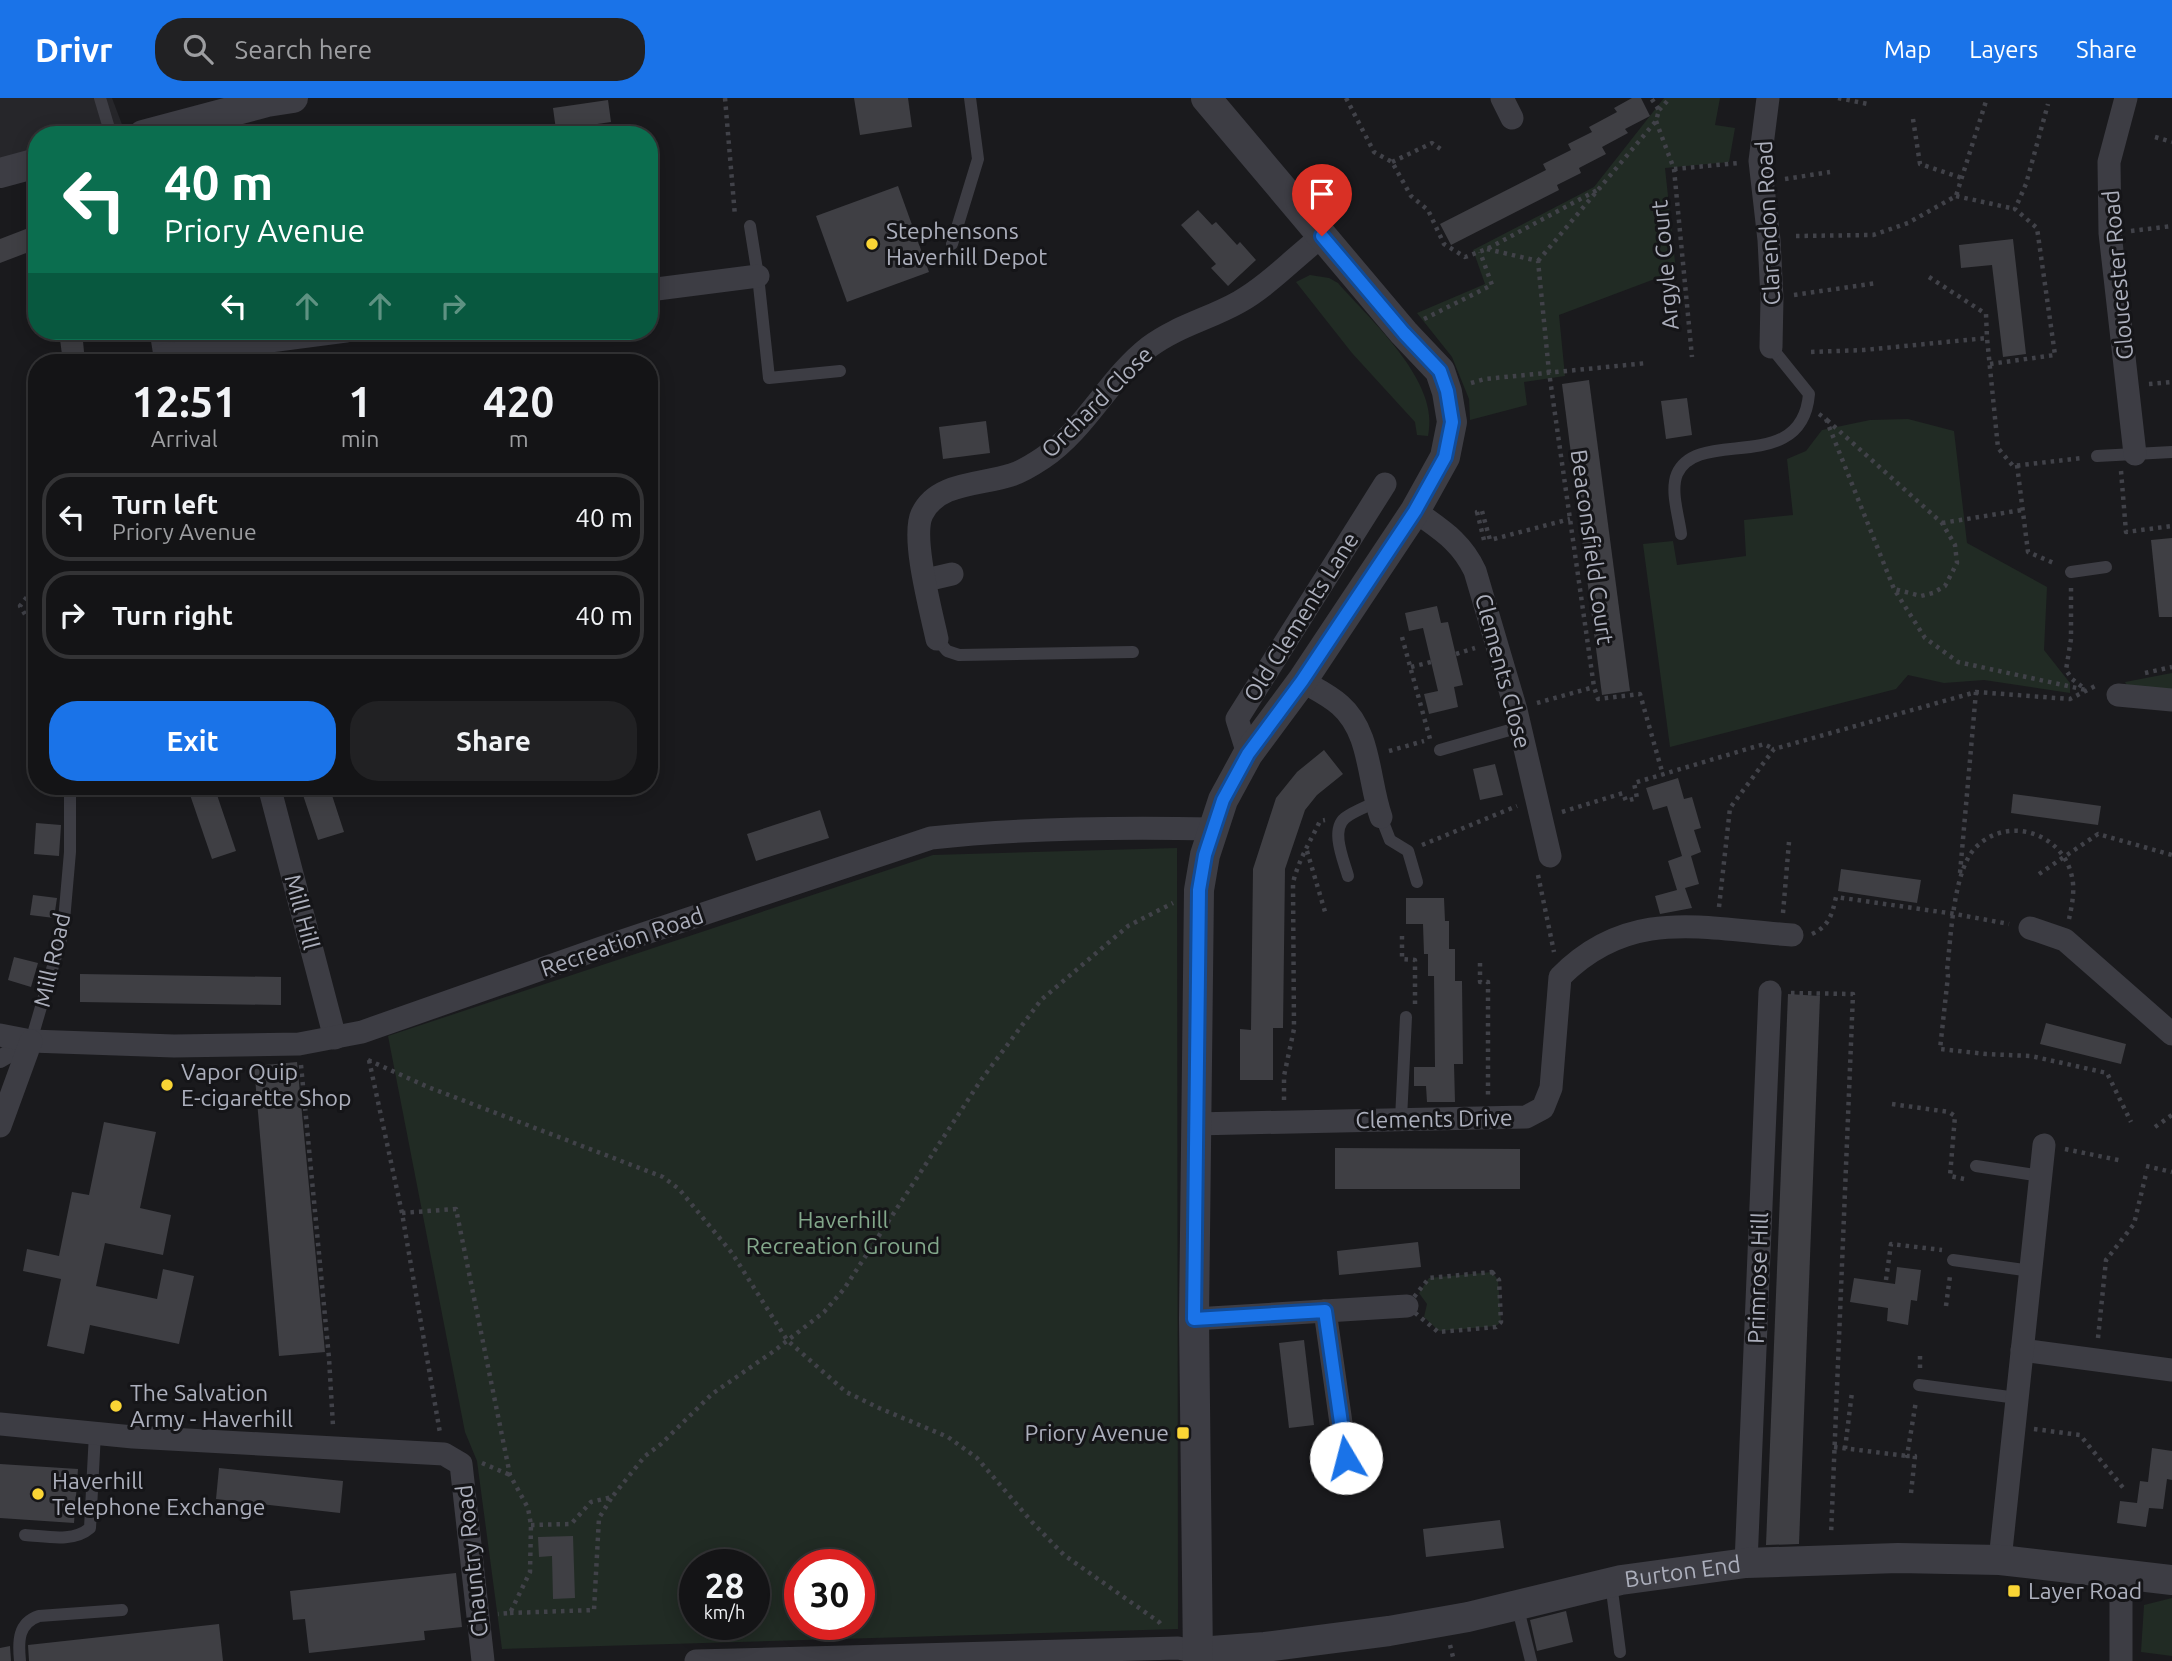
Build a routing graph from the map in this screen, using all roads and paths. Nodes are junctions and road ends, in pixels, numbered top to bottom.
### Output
1 (100, 98) edge
2 (293, 98) edge
3 (725, 98) edge
4 (970, 98) edge
5 (1206, 98) edge
6 (1346, 98) edge
7 (1651, 98) edge
8 (1670, 98) edge
9 (1768, 98) edge
10 (1838, 98) edge
11 (1987, 98) edge
12 (2126, 98) edge
13 (1868, 104) dead end
14 (2049, 104) dead end
15 (1659, 110) junction
16 (1913, 119) dead end
17 (1656, 121) junction
18 (108, 126) edge
19 (177, 126) edge
20 (2155, 137) dead end
21 (2172, 142) edge
22 (1442, 150) dead end
23 (1392, 162) junction
24 (28, 165) edge
25 (1674, 169) junction
26 (1762, 172) junction
27 (1830, 172) dead end
28 (0, 173) edge
29 (1962, 178) junction
30 (1601, 188) junction
31 (1956, 196) junction
32 (2015, 209) junction
33 (750, 226) joint
34 (2172, 226) edge
35 (2110, 233) junction
36 (1322, 236) junction
37 (1796, 236) dead end
38 (953, 244) dead end
39 (1487, 249) junction
40 (1480, 252) junction
41 (1538, 261) junction
42 (758, 276) junction
43 (1929, 277) dead end
44 (1877, 283) dead end
45 (658, 289) edge
46 (1772, 298) junction
47 (1432, 314) dead end
48 (1987, 338) junction
49 (286, 340) edge
50 (1771, 348) joint
51 (1811, 352) dead end
52 (193, 354) edge
53 (1692, 357) dead end
54 (1647, 363) dead end
55 (1990, 364) junction
56 (840, 371) dead end
57 (1549, 372) junction
58 (1447, 391) junction
59 (1808, 405) junction
60 (1826, 419) junction
61 (2172, 452) edge
62 (2127, 454) junction
63 (2097, 456) joint
64 (2017, 465) junction
65 (1385, 485) dead end
66 (2022, 510) junction
67 (1415, 511) junction
68 (1570, 519) junction
69 (1942, 523) junction
70 (2172, 526) edge
71 (1681, 534) dead end
72 (1485, 542) dead end
73 (2106, 568) dead end
74 (2071, 572) junction
75 (952, 574) dead end
76 (926, 580) junction
77 (1894, 589) junction
78 (28, 596) edge
79 (28, 619) edge
80 (1402, 637) dead end
81 (937, 639) joint
82 (1133, 652) dead end
83 (1431, 662) dead end
84 (1411, 667) junction
85 (1302, 681) junction
86 (1594, 687) junction
87 (2110, 689) joint
88 (2087, 690) junction
89 (1976, 692) junction
90 (1554, 698) dead end
91 (2172, 700) edge
92 (1520, 727) junction
93 (1408, 746) dead end
94 (1774, 749) junction
95 (1440, 750) dead end
96 (1248, 754) junction
97 (1663, 775) junction
98 (70, 795) edge
99 (271, 795) edge
100 (1539, 808) junction
101 (1378, 809) junction
102 (1344, 818) junction
103 (1213, 829) junction
104 (1789, 842) dead end
105 (1307, 850) junction
106 (1408, 851) junction
107 (2172, 855) edge
108 (1550, 856) joint
109 (2064, 856) junction
110 (2039, 874) dead end
111 (1348, 876) dead end
112 (1960, 877) junction
113 (1417, 882) dead end
114 (1199, 890) junction
115 (1955, 914) junction
116 (1326, 915) dead end
117 (1716, 928) junction
118 (2030, 928) joint
119 (1551, 935) dead end
120 (1786, 935) junction
121 (1402, 936) dead end
122 (2065, 940) junction
123 (1480, 963) dead end
124 (1770, 992) joint
125 (1406, 1017) joint
126 (362, 1032) junction
127 (2172, 1034) edge
128 (0, 1035) edge
129 (335, 1038) junction
130 (31, 1041) junction
131 (299, 1044) junction
132 (0, 1059) edge
133 (368, 1060) junction
134 (1892, 1104) dead end
135 (2172, 1115) edge
136 (1488, 1118) junction
137 (1401, 1119) junction
138 (1285, 1122) junction
139 (2131, 1122) dead end
140 (1195, 1124) junction
141 (0, 1126) edge
142 (2155, 1127) dead end
143 (2044, 1145) joint
144 (2123, 1161) dead end
145 (1976, 1166) dead end
146 (2172, 1172) edge
147 (2040, 1176) junction
148 (1971, 1181) dead end
149 (402, 1213) junction
150 (1952, 1260) junction
151 (2031, 1271) junction
152 (1886, 1280) dead end
153 (1407, 1306) junction
154 (1946, 1306) dead end
155 (1325, 1311) junction
156 (1194, 1319) junction
157 (787, 1340) junction
158 (2022, 1350) junction
159 (1920, 1355) dead end
160 (2095, 1360) junction
161 (2172, 1370) edge
162 (1919, 1385) junction
163 (1852, 1392) dead end
164 (2017, 1398) junction
165 (0, 1424) edge
166 (2014, 1427) junction
167 (95, 1433) junction
168 (1834, 1447) junction
169 (334, 1448) junction
170 (1845, 1448) junction
171 (444, 1454) junction
172 (1907, 1455) junction
173 (1346, 1458) dead end
174 (2125, 1490) dead end
175 (1911, 1493) dead end
176 (612, 1497) junction
177 (531, 1525) junction
178 (25, 1535) dead end
179 (1830, 1560) junction
180 (2000, 1560) junction
181 (1746, 1563) junction
182 (2121, 1574) junction
183 (2172, 1580) edge
184 (1611, 1583) junction
185 (1517, 1605) junction
186 (122, 1610) dead end
187 (510, 1613) junction
188 (478, 1616) junction
189 (1620, 1652) dead end
190 (1191, 1654) edge
191 (813, 1659) edge
192 (20, 1661) edge
193 (483, 1661) edge
194 (696, 1661) edge
195 (1531, 1661) edge
196 (2120, 1661) edge

1 - 18 lane
2 - 19 street
3 - 33 path
4 - 38 lane
5 - 36 street
6 - 23 path
7 - 15 path
8 - 15 path
9 - 26 street, Clarendon Road
10 - 13 path
11 - 29 path
12 - 35 street, Gloucester Road
14 - 32 path
15 - 17 path
16 - 29 path
17 - 25 path, Argyle Court
17 - 30 path
20 - 21 path
22 - 23 path
23 - 40 path
24 - 28 street
25 - 26 path
25 - 53 path, Argyle Court
26 - 27 path
26 - 46 street, Clarendon Road
29 - 31 path
30 - 39 path
30 - 41 path
31 - 32 path
31 - 37 path
32 - 55 path
33 - 42 lane
34 - 35 path
35 - 62 street, Gloucester Road
36 - 58 street
36 - 76 street, Orchard Close
39 - 40 path
39 - 41 path
40 - 47 path
41 - 57 path, Beaconsfield Court
42 - 45 street
42 - 56 lane
43 - 48 path
44 - 46 path
46 - 50 street, Clarendon Road
48 - 51 path
48 - 55 path
49 - 52 street
50 - 59 lane
54 - 57 path
55 - 64 path
57 - 58 path
57 - 68 path, Beaconsfield Court
58 - 67 street
59 - 60 path
59 - 71 lane
60 - 69 path
60 - 77 path
61 - 62 lane
62 - 63 lane
62 - 70 path
63 - 64 path
64 - 66 path
65 - 96 street, Old Clements Lane
66 - 69 path
66 - 74 path
67 - 85 street
67 - 92 street, Clements Close
68 - 72 path
68 - 86 path, Beaconsfield Court
69 - 77 path
73 - 74 lane
74 - 88 path
75 - 76 street
76 - 81 street, Orchard Close
77 - 88 path
78 - 79 path
80 - 84 path
81 - 82 lane
83 - 84 path
84 - 93 path
85 - 96 street
85 - 101 street
86 - 90 path
86 - 97 path
87 - 88 path
87 - 91 street
88 - 89 path
89 - 94 path
89 - 112 path
92 - 95 lane
92 - 100 street, Clements Close
94 - 97 path
94 - 117 path
96 - 103 street
97 - 100 path
98 - 130 lane, Mill Road
99 - 129 street, Mill Hill
100 - 106 path
100 - 108 street, Clements Close
101 - 102 lane
101 - 106 lane
102 - 105 path
102 - 111 lane
103 - 114 street
103 - 126 street, Recreation Road
104 - 120 path
105 - 116 path
105 - 138 path
106 - 113 lane
107 - 109 path
108 - 119 path
109 - 110 path
109 - 112 path
109 - 122 path
112 - 115 path
114 - 140 street
114 - 157 path
115 - 118 path
115 - 120 path
115 - 139 path
117 - 120 street, Clements Drive
117 - 136 street, Clements Drive
118 - 122 street
121 - 125 path
122 - 127 street
123 - 136 path
124 - 168 path
124 - 181 street, Primrose Hill
125 - 137 lane
126 - 129 street, Recreation Road
126 - 133 path
128 - 130 street, Recreation Road
129 - 131 street, Recreation Road
130 - 131 street, Recreation Road
130 - 132 street
130 - 141 street, Mill Road
131 - 169 path
133 - 149 path
133 - 157 path
134 - 148 path
135 - 142 path
136 - 137 street, Clements Drive
137 - 138 street, Clements Drive
138 - 140 street, Clements Drive
140 - 156 street
143 - 144 path
143 - 147 street
145 - 147 lane
146 - 160 path
147 - 151 street
149 - 171 path
149 - 177 path
150 - 151 lane
150 - 152 path
150 - 154 path
151 - 158 street
153 - 153 path
153 - 155 street
155 - 156 street
155 - 173 street
156 - 190 street
157 - 176 path
157 - 190 path
158 - 160 street
158 - 164 street
159 - 162 path
160 - 161 street
162 - 164 lane
162 - 172 path
163 - 170 path
164 - 166 street
165 - 167 street, Chauntry Road
166 - 174 path
166 - 180 street
167 - 169 street, Chauntry Road
167 - 178 lane
168 - 170 path
168 - 179 path
169 - 171 street, Chauntry Road
170 - 172 path
171 - 188 street, Chauntry Road
172 - 175 path
176 - 177 path
176 - 187 path
177 - 187 path
179 - 180 street, Burton End
179 - 181 street, Burton End
180 - 182 street, Burton End
181 - 184 street, Burton End
182 - 183 street, Burton End
182 - 196 street
184 - 185 street, Burton End
184 - 189 lane
185 - 190 street, Burton End
185 - 195 lane
186 - 192 lane
187 - 188 path
188 - 193 street, Chauntry Road
190 - 191 street
191 - 194 street

